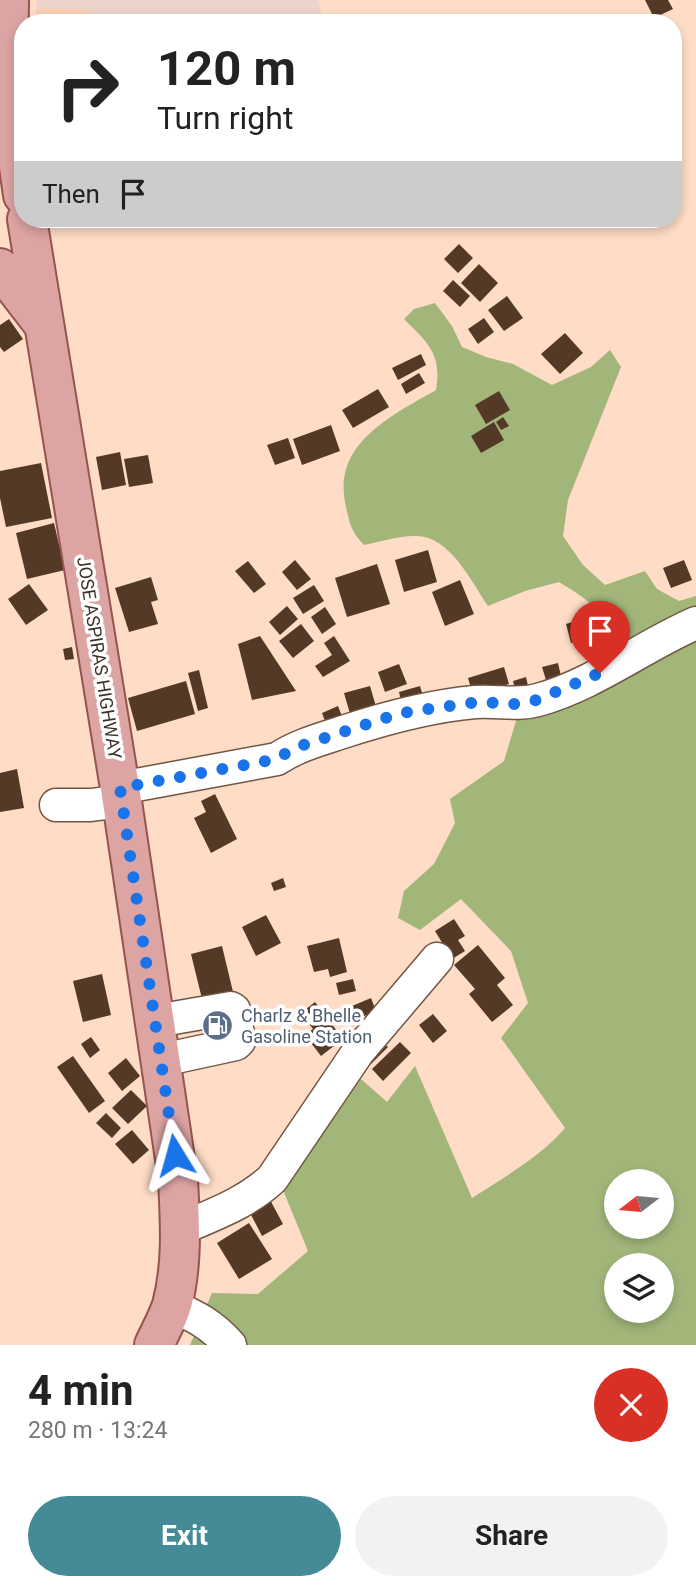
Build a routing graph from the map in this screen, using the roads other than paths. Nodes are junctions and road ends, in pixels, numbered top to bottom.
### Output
1 (9, 0) edge
2 (14, 41) edge
3 (28, 228) edge
4 (0, 268) edge
5 (44, 325) junction
6 (696, 622) edge
7 (121, 795) junction
8 (56, 805) dead end
9 (436, 960) dead end
10 (156, 1021) junction
11 (162, 1060) junction
12 (180, 1229) junction
13 (171, 1306) junction
14 (154, 1345) edge
15 (230, 1345) edge

1 - 2 main road
3 - 5 main road, JOSE ASPIRAS HIGHWAY
4 - 5 main road
5 - 7 main road, JOSE ASPIRAS HIGHWAY
6 - 7 street
7 - 8 street
7 - 10 main road, JOSE ASPIRAS HIGHWAY
9 - 12 street
10 - 11 main road, JOSE ASPIRAS HIGHWAY
10 - 11 street
11 - 12 main road, JOSE ASPIRAS HIGHWAY
12 - 13 main road, JOSE ASPIRAS HIGHWAY
13 - 14 main road, JOSE ASPIRAS HIGHWAY
13 - 15 street

